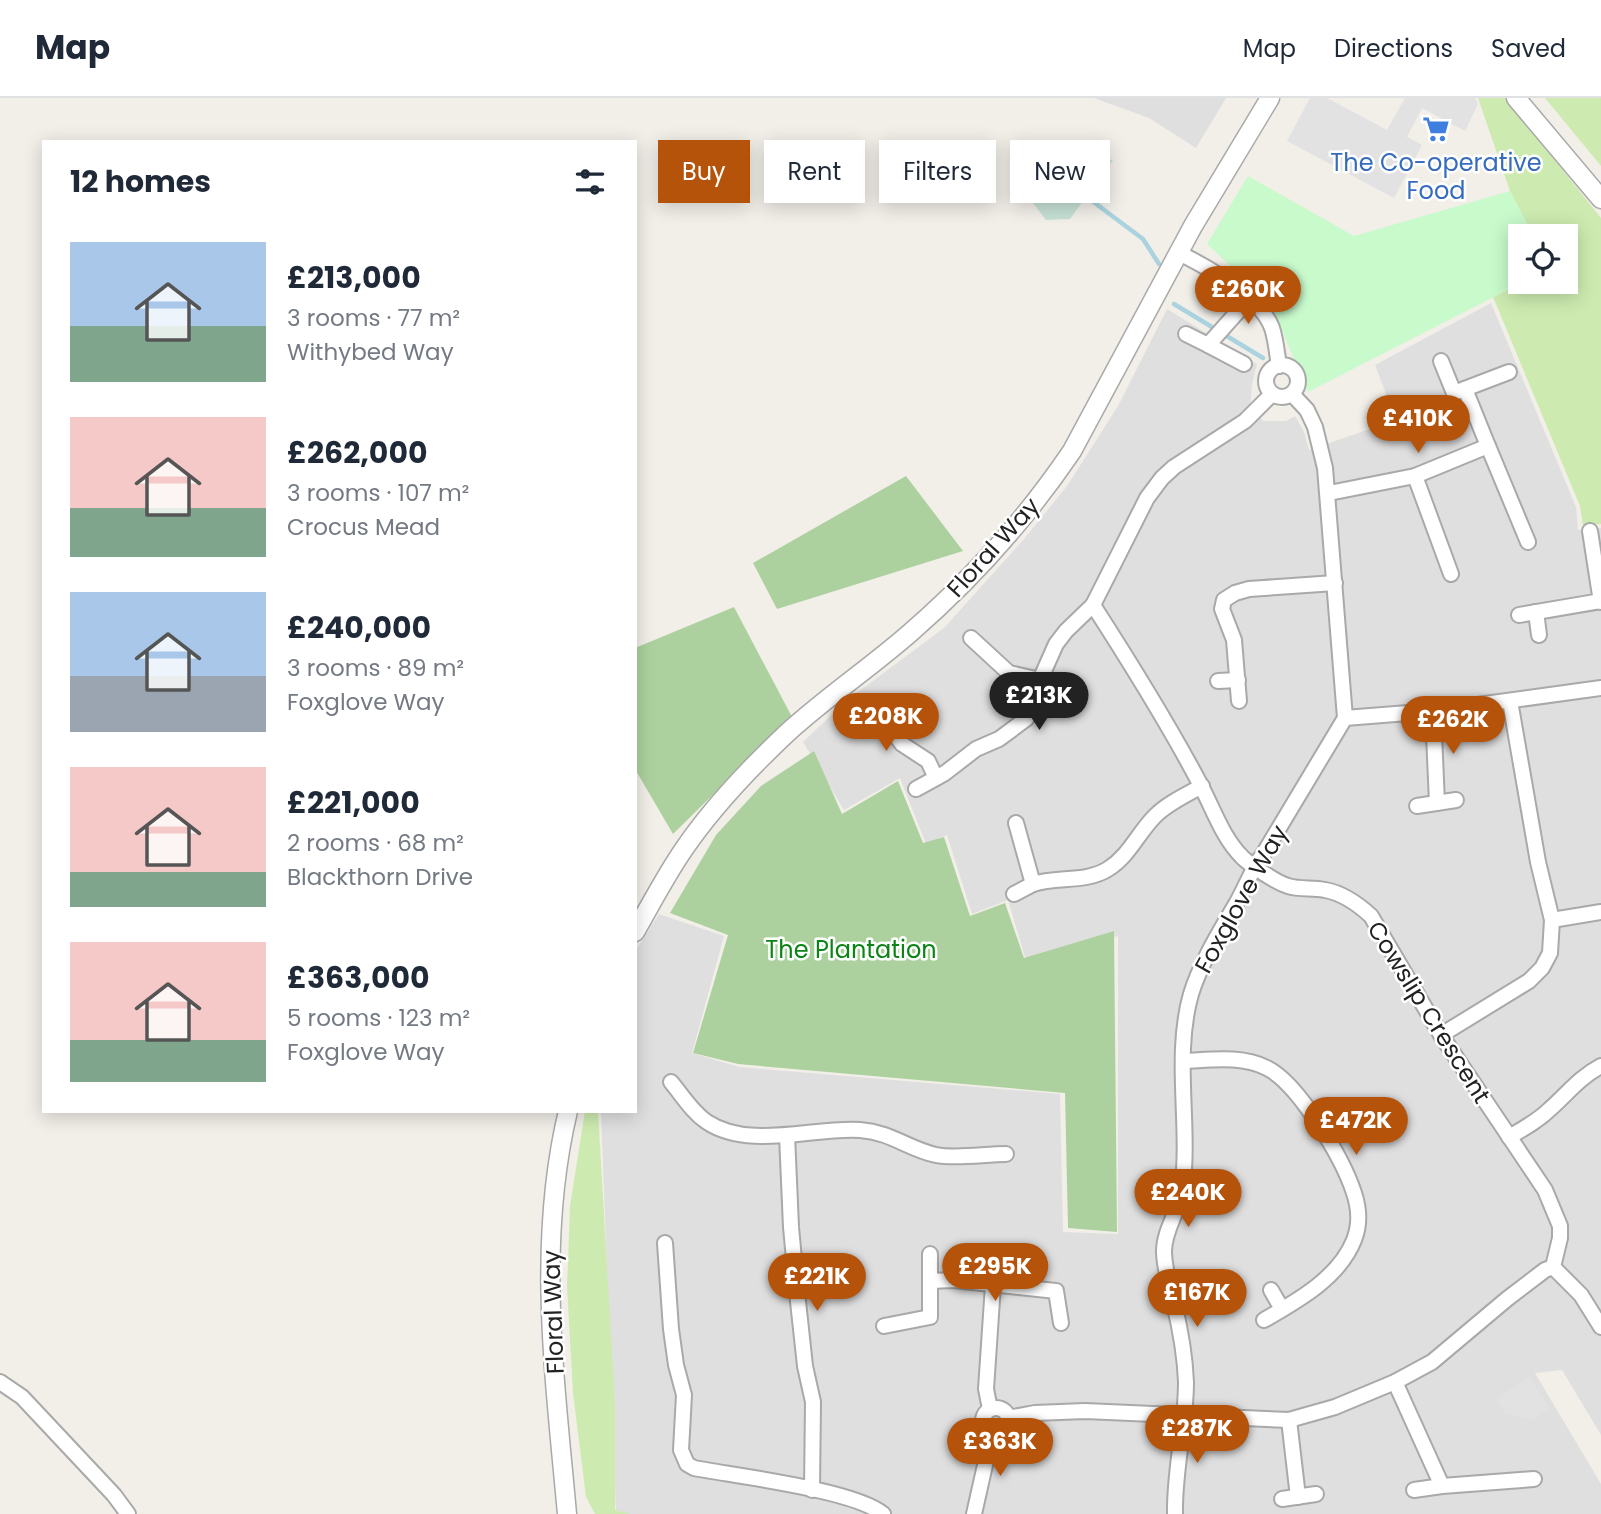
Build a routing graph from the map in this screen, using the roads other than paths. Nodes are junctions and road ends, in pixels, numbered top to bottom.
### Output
1 (1270, 98) edge
2 (1516, 98) edge
3 (1601, 200) edge
4 (1179, 253) junction
5 (1249, 299) junction
6 (1186, 334) dead end
7 (1214, 338) junction
8 (1441, 360) dead end
9 (1244, 364) dead end
10 (1279, 366) junction
11 (1509, 372) dead end
12 (1465, 389) junction
13 (1272, 394) junction
14 (1292, 394) junction
15 (1488, 446) junction
16 (1415, 476) junction
17 (1329, 493) junction
18 (1590, 531) dead end
19 (1528, 542) dead end
20 (1451, 574) dead end
21 (1335, 583) junction
22 (1601, 602) edge
23 (1093, 605) junction
24 (1536, 612) junction
25 (1519, 615) dead end
26 (1539, 635) dead end
27 (971, 638) dead end
28 (1040, 680) junction
29 (1238, 680) junction
30 (1218, 681) dead end
31 (1601, 688) edge
32 (1239, 701) dead end
33 (1510, 701) junction
34 (872, 703) dead end
35 (1433, 711) junction
36 (1345, 718) junction
37 (936, 778) junction
38 (1202, 786) junction
39 (916, 789) dead end
40 (1456, 800) dead end
41 (1437, 803) junction
42 (1417, 806) dead end
43 (1016, 823) dead end
44 (1254, 866) junction
45 (1033, 884) junction
46 (1014, 894) dead end
47 (1601, 912) edge
48 (1552, 920) junction
49 (637, 929) edge
50 (1441, 1035) junction
51 (1183, 1061) junction
52 (1601, 1066) edge
53 (671, 1082) dead end
54 (568, 1113) edge
55 (787, 1135) junction
56 (1508, 1137) junction
57 (1006, 1154) dead end
58 (665, 1243) dead end
59 (930, 1254) dead end
60 (1553, 1267) junction
61 (930, 1280) junction
62 (993, 1285) junction
63 (1271, 1290) dead end
64 (1282, 1309) junction
65 (1264, 1320) dead end
66 (1060, 1323) dead end
67 (884, 1326) dead end
68 (1601, 1327) edge
69 (0, 1382) edge
70 (1395, 1382) junction
71 (990, 1409) junction
72 (1183, 1416) junction
73 (1008, 1418) junction
74 (1289, 1420) junction
75 (992, 1434) junction
76 (1534, 1479) dead end
77 (1442, 1486) junction
78 (812, 1490) junction
79 (1414, 1490) dead end
80 (1316, 1494) dead end
81 (1298, 1497) junction
82 (1282, 1499) dead end
83 (128, 1514) edge
84 (567, 1514) edge
85 (883, 1514) edge
86 (974, 1514) edge
87 (1175, 1514) edge

1 - 4 street, Floral Way
2 - 3 street
4 - 5 street
4 - 49 street, Floral Way
5 - 7 street
5 - 10 street
6 - 7 street
7 - 9 street
8 - 12 street
10 - 13 street
10 - 14 street
11 - 12 street
12 - 15 street
13 - 14 street
13 - 23 street
14 - 17 street
15 - 16 street
15 - 19 street
16 - 17 street
16 - 20 street
17 - 21 street
18 - 22 street
21 - 29 street
21 - 36 street
22 - 24 street
23 - 28 street
23 - 38 street, Cowslip Crescent
24 - 25 street
24 - 26 street
27 - 28 street
28 - 37 street
29 - 30 street
29 - 32 street
31 - 33 street
33 - 35 street
33 - 48 street
34 - 37 street
35 - 36 street
35 - 41 street
36 - 44 street, Foxglove Way
37 - 39 street
38 - 44 street, Cowslip Crescent
38 - 45 street
40 - 41 street
41 - 42 street
43 - 45 street
44 - 50 street, Cowslip Crescent
44 - 51 street, Foxglove Way
45 - 46 street
47 - 48 street
48 - 50 street
50 - 56 street, Cowslip Crescent
51 - 64 street
51 - 72 street, Foxglove Way
52 - 56 street
53 - 55 street
54 - 84 street, Floral Way
55 - 57 street
55 - 78 street
56 - 60 street, Cowslip Crescent
58 - 78 street
59 - 61 street
60 - 68 street
60 - 70 street
61 - 62 street
61 - 67 street
62 - 66 street
62 - 71 street
63 - 64 street
64 - 65 street
69 - 83 street
70 - 74 street
70 - 77 street
71 - 73 street
71 - 75 street
72 - 73 street
72 - 74 street
72 - 87 street, Foxglove Way
73 - 75 street
74 - 81 street
75 - 86 street
76 - 77 street
77 - 79 street
78 - 85 street
80 - 81 street
81 - 82 street

